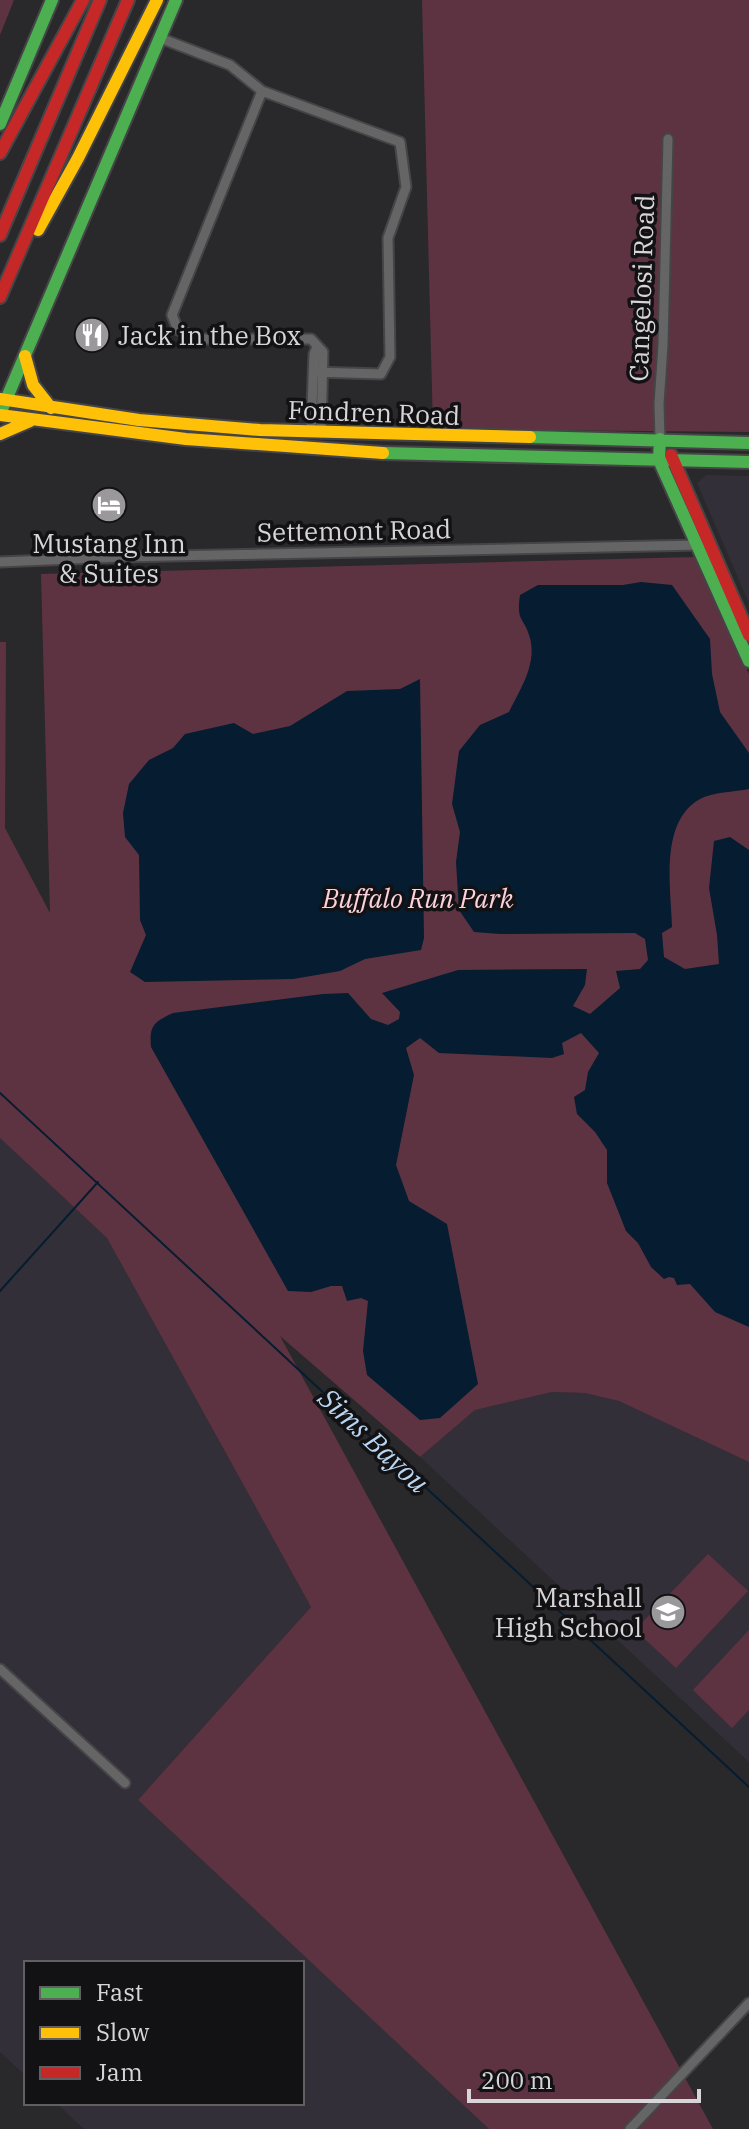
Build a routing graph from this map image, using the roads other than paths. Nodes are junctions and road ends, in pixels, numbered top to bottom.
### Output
1 (52, 0) edge
2 (83, 0) edge
3 (100, 0) edge
4 (128, 0) edge
5 (157, 0) edge
6 (176, 0) edge
7 (160, 38) junction
8 (262, 91) junction
9 (0, 124) edge
10 (668, 139) dead end
11 (0, 153) edge
12 (0, 235) edge
13 (7, 279) junction
14 (0, 297) edge
15 (25, 356) junction
16 (19, 369) junction
17 (318, 372) junction
18 (0, 375) edge
19 (1, 407) edge
20 (51, 408) junction
21 (31, 420) junction
22 (139, 420) junction
23 (316, 432) junction
24 (0, 434) edge
25 (137, 435) junction
26 (446, 437) junction
27 (562, 438) junction
28 (660, 439) junction
29 (749, 443) edge
30 (315, 448) junction
31 (446, 453) junction
32 (562, 457) junction
33 (659, 460) junction
34 (675, 460) junction
35 (701, 461) junction
36 (749, 462) edge
37 (693, 503) junction
38 (695, 545) junction
39 (710, 545) junction
40 (0, 562) edge
41 (749, 635) edge
42 (749, 661) edge
43 (0, 1669) edge
44 (125, 1783) dead end
45 (749, 2003) edge
46 (630, 2129) edge

1 - 9 main road
2 - 11 main road
3 - 12 main road
4 - 13 main road
5 - 13 main road
6 - 7 main road
7 - 8 street
7 - 15 main road
8 - 17 street
8 - 17 street
10 - 28 street, Cangelosi Road
13 - 14 main road
15 - 16 main road
15 - 20 main road
16 - 18 main road
16 - 19 main road
17 - 23 street
19 - 20 main road, Fondren Road
19 - 21 main road, Fondren Road
20 - 22 main road, Fondren Road
21 - 24 main road
21 - 25 main road, Fondren Road
22 - 23 main road, Fondren Road
22 - 25 main road
23 - 26 main road, Fondren Road
23 - 30 main road
25 - 30 main road, Fondren Road
26 - 27 main road, Fondren Road
26 - 31 main road
27 - 28 main road, Fondren Road
27 - 32 main road
28 - 29 main road, Fondren Road
28 - 33 main road
28 - 34 main road
30 - 31 main road, Fondren Road
31 - 32 main road, Fondren Road
32 - 33 main road, Fondren Road
33 - 34 main road, Fondren Road
33 - 38 main road
34 - 35 main road, Fondren Road
34 - 37 main road
35 - 36 main road, Fondren Road
35 - 37 main road
37 - 39 main road
38 - 39 street, Settemont Road
38 - 40 street, Settemont Road
38 - 42 main road
39 - 41 main road
43 - 44 street
45 - 46 street

